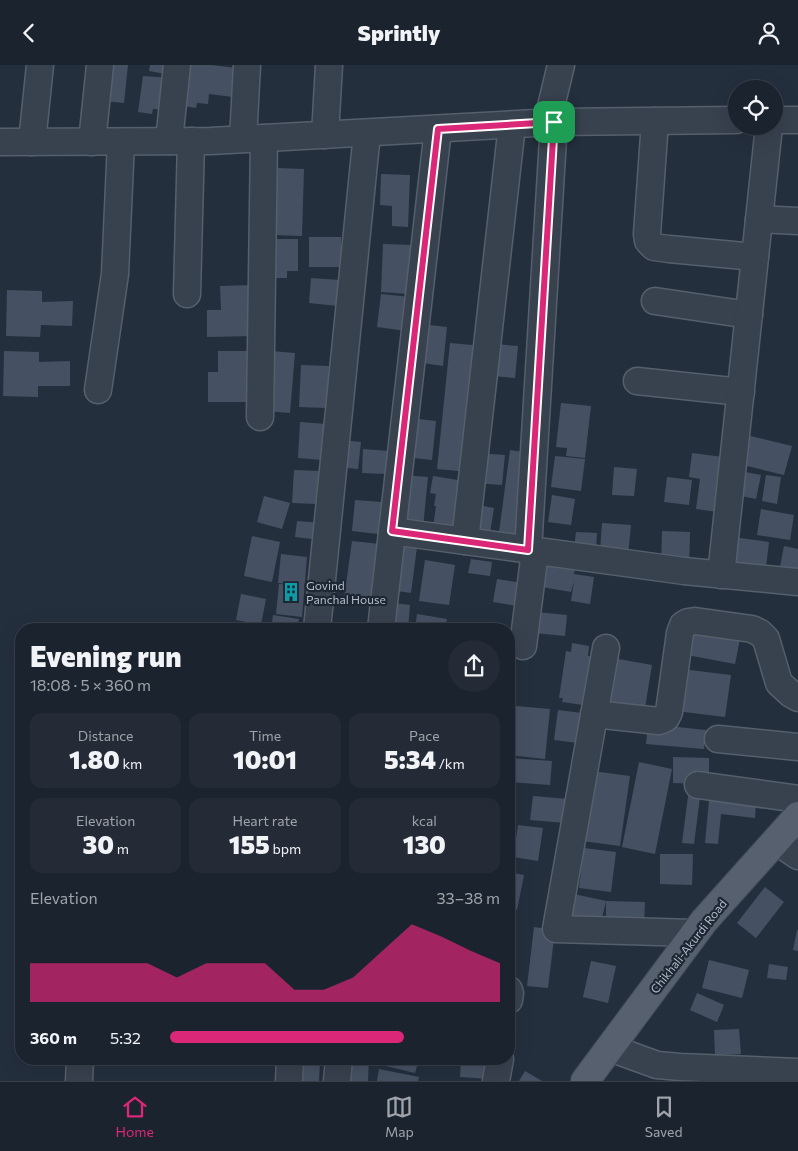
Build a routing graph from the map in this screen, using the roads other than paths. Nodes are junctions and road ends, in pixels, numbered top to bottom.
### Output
1 (40, 65) edge
2 (100, 65) edge
3 (177, 65) edge
4 (247, 65) edge
5 (330, 65) edge
6 (561, 65) edge
7 (783, 120) edge
8 (798, 120) edge
9 (655, 121) junction
10 (728, 121) edge
11 (550, 123) junction
12 (512, 125) junction
13 (438, 129) junction
14 (367, 133) junction
15 (325, 135) junction
16 (768, 135) edge
17 (253, 139) junction
18 (92, 141) junction
19 (121, 141) junction
20 (180, 141) junction
21 (0, 142) edge
22 (32, 142) junction
23 (759, 219) junction
24 (798, 221) edge
25 (755, 257) junction
26 (187, 294) dead end
27 (654, 301) dead end
28 (749, 315) junction
29 (637, 381) dead end
30 (98, 390) dead end
31 (741, 392) junction
32 (260, 417) dead end
33 (392, 531) junction
34 (465, 541) junction
35 (532, 550) junction
36 (721, 575) junction
37 (798, 582) edge
38 (318, 623) edge
39 (382, 623) edge
40 (523, 647) dead end
41 (606, 648) dead end
42 (798, 698) edge
43 (594, 714) junction
44 (718, 739) dead end
45 (798, 747) edge
46 (698, 785) dead end
47 (798, 799) edge
48 (798, 816) edge
49 (787, 849) edge
50 (694, 933) junction
51 (610, 1048) junction
52 (79, 1065) edge
53 (290, 1065) edge
54 (338, 1065) edge
55 (499, 1065) edge
56 (798, 1073) edge
57 (78, 1081) edge
58 (289, 1081) edge
59 (337, 1081) edge
60 (496, 1081) edge
61 (585, 1081) edge

1 - 22 street
2 - 18 street
3 - 20 street
4 - 17 street
5 - 15 street
6 - 11 street
7 - 8 street
9 - 10 street
9 - 11 street
9 - 25 street
11 - 12 street
11 - 35 street
12 - 13 street
12 - 34 street
13 - 14 street
13 - 33 street
14 - 15 street
14 - 38 street
15 - 17 street
16 - 23 street
17 - 20 street
17 - 32 street
18 - 19 street
18 - 22 street
19 - 20 street
19 - 30 street
20 - 26 street
21 - 22 street
23 - 24 street
23 - 25 street
25 - 28 street
27 - 28 street
28 - 31 street
29 - 31 street
31 - 36 street
33 - 34 street
33 - 39 street
34 - 35 street
35 - 36 street
35 - 40 street
36 - 37 street
41 - 43 street
42 - 43 street
43 - 50 street
44 - 45 street
46 - 47 street
48 - 49 main road, Chikhali-Akurdi Road
49 - 50 main road, Chikhali-Akurdi Road
50 - 51 main road, Chikhali-Akurdi Road
51 - 56 street
51 - 61 main road, Chikhali-Akurdi Road
52 - 57 street
53 - 58 street
54 - 59 street
55 - 60 street

